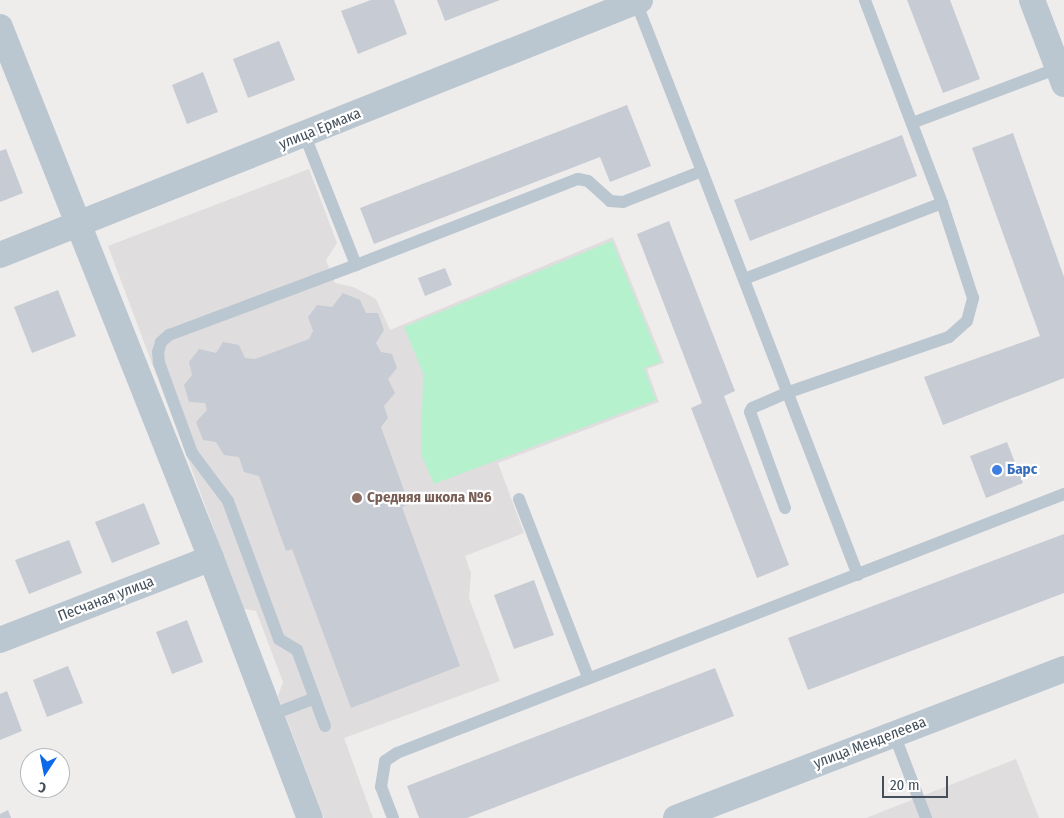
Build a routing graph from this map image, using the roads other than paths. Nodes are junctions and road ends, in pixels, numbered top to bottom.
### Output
1 (865, 0) edge
2 (1032, 0) edge
3 (638, 1) edge
4 (0, 27) edge
5 (1061, 76) edge
6 (912, 123) junction
7 (305, 136) junction
8 (702, 171) junction
9 (942, 203) junction
10 (80, 224) junction
11 (0, 255) edge
12 (356, 265) junction
13 (744, 279) junction
14 (789, 392) junction
15 (1064, 494) edge
16 (518, 499) dead end
17 (785, 508) dead end
18 (211, 558) junction
19 (858, 575) junction
20 (0, 640) edge
21 (1064, 669) edge
22 (588, 677) junction
23 (315, 698) junction
24 (271, 715) junction
25 (325, 726) dead end
26 (894, 734) junction
27 (310, 818) edge
28 (393, 818) edge
29 (676, 818) edge
30 (926, 818) edge

1 - 6 lane
2 - 5 street
3 - 7 street, улица Ермака
3 - 8 lane
4 - 10 street
5 - 6 lane
6 - 9 lane
7 - 10 street, улица Ермака
7 - 12 lane
8 - 12 lane
8 - 13 lane
9 - 13 lane
9 - 14 lane
10 - 11 street, улица Ермака
10 - 18 street
12 - 23 lane
13 - 14 lane
14 - 17 lane
14 - 19 lane
15 - 19 lane
16 - 22 lane
18 - 20 street, Песчаная улица
18 - 24 street
19 - 22 lane
21 - 26 street, улица Менделеева
22 - 28 lane
23 - 24 lane
23 - 25 lane
24 - 27 street
26 - 29 street, улица Менделеева
26 - 30 lane

